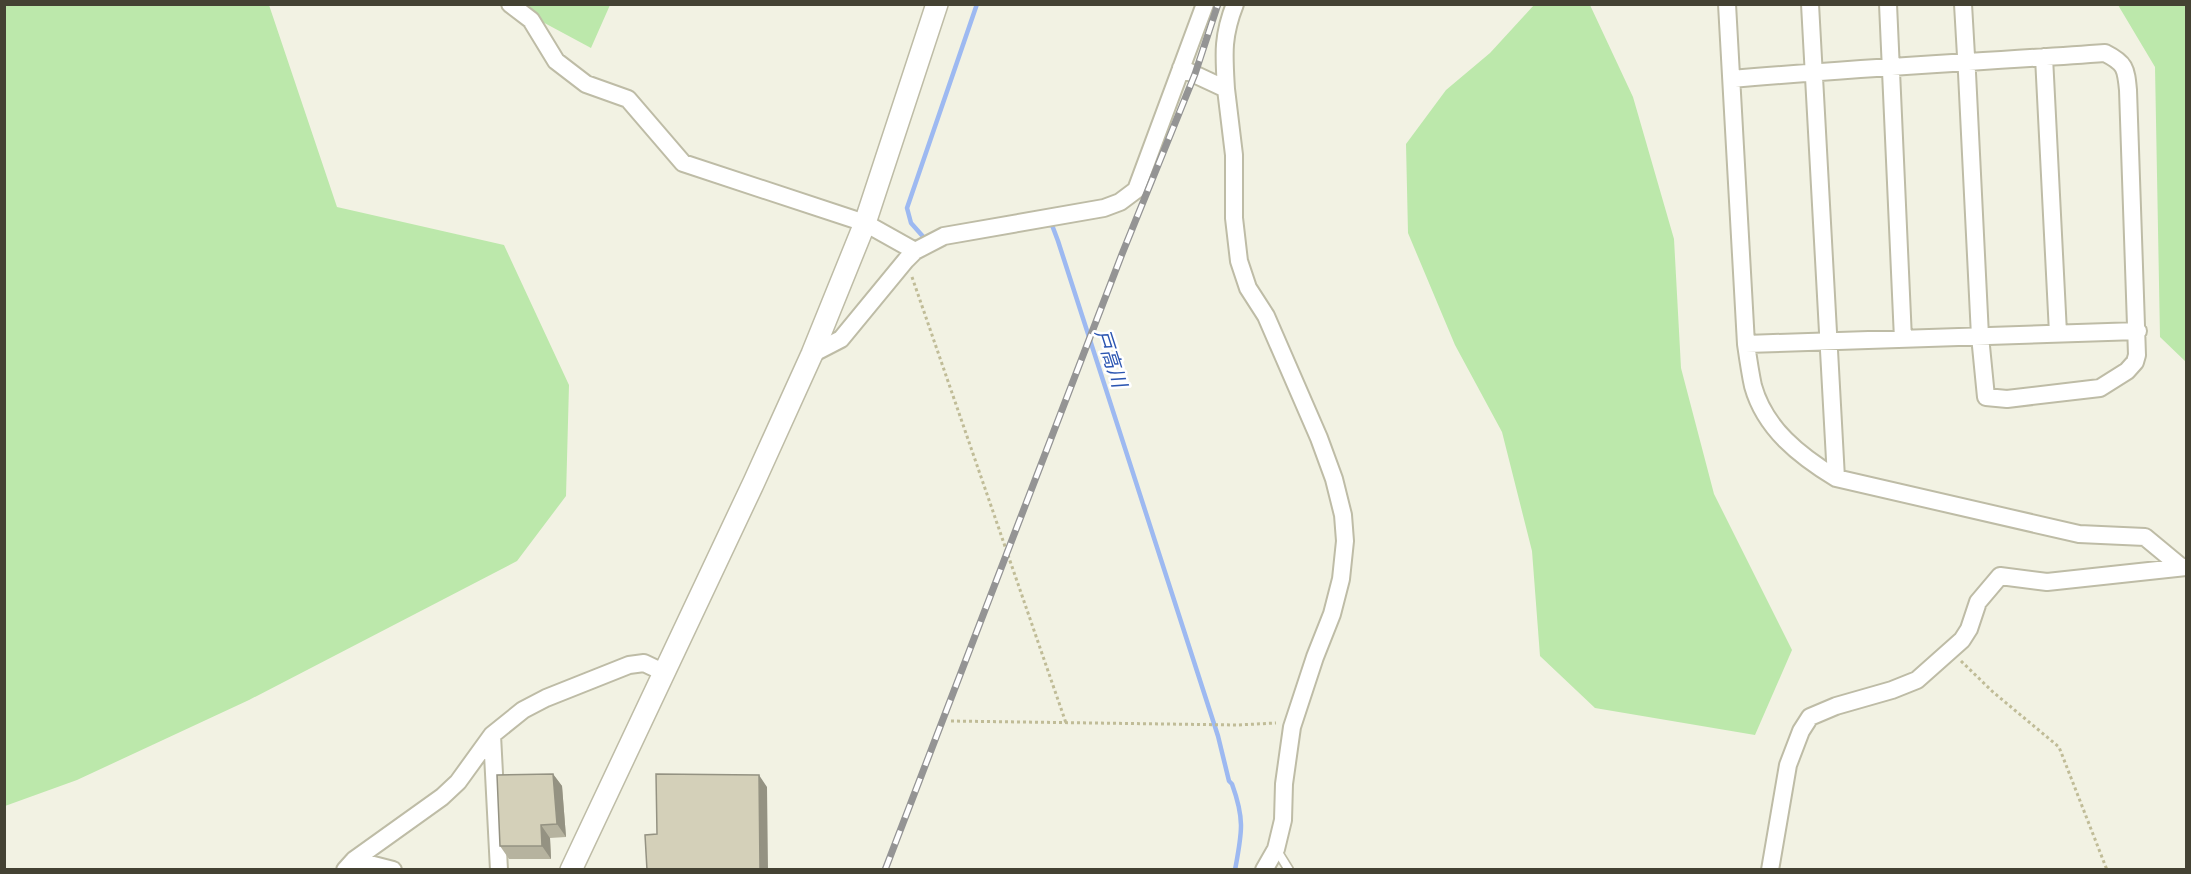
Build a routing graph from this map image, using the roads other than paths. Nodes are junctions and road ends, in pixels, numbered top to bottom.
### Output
1 (510, 4) edge
2 (937, 4) edge
3 (1205, 4) edge
4 (1235, 4) edge
5 (1727, 4) edge
6 (1810, 4) edge
7 (1888, 4) edge
8 (1963, 4) edge
9 (2044, 57) junction
10 (1965, 63) junction
11 (1180, 68) junction
12 (1891, 68) junction
13 (1814, 72) junction
14 (1732, 79) junction
15 (1226, 89) junction
16 (866, 223) junction
17 (911, 255) junction
18 (2138, 331) junction
19 (2058, 333) junction
20 (1980, 336) junction
21 (1903, 339) junction
22 (1828, 341) junction
23 (1746, 344) junction
24 (812, 354) junction
25 (1836, 478) junction
26 (2183, 566) edge
27 (663, 672) junction
28 (492, 735) junction
29 (1276, 849) junction
30 (350, 865) edge
31 (393, 870) edge
32 (499, 870) edge
33 (571, 870) edge
34 (1264, 870) edge
35 (1289, 870) edge
36 (1770, 870) edge

1 - 16 street
2 - 16 street
3 - 11 street
4 - 15 street
5 - 14 street
6 - 13 street
7 - 12 street
8 - 10 street
9 - 10 street
9 - 18 street
9 - 19 street
10 - 12 street
10 - 20 street
11 - 15 street
11 - 17 street
12 - 13 street
12 - 21 street
13 - 14 street
13 - 22 street
14 - 23 street
15 - 29 street
16 - 17 street
16 - 24 street
17 - 24 street
18 - 19 street
18 - 20 street
19 - 20 street
20 - 21 street
21 - 22 street
22 - 23 street
22 - 25 street
23 - 25 street
24 - 27 street
25 - 26 street
26 - 36 street
27 - 28 street
27 - 33 street
28 - 30 street
28 - 32 street
29 - 34 street
29 - 35 lane
30 - 31 street

